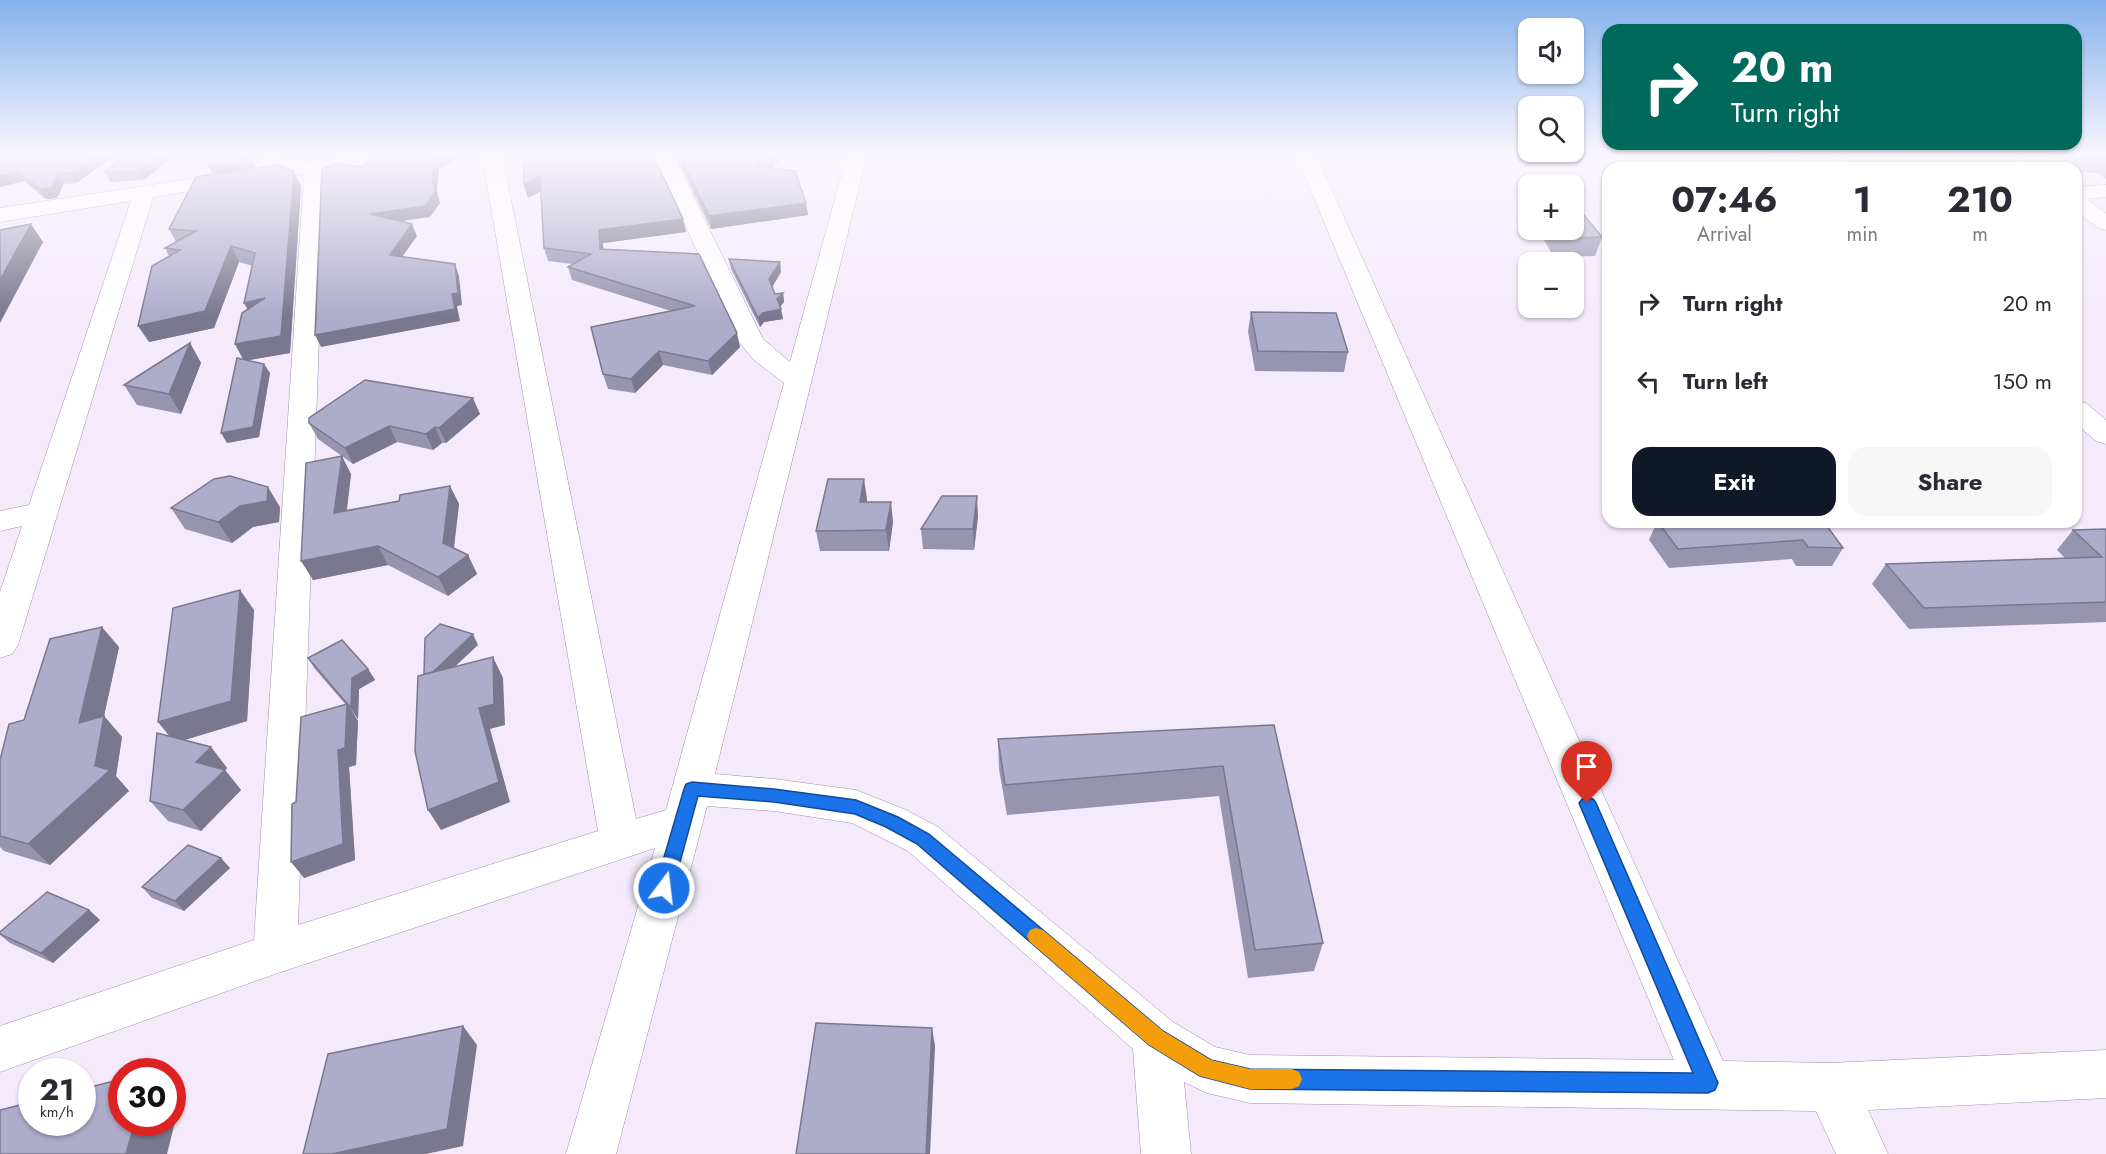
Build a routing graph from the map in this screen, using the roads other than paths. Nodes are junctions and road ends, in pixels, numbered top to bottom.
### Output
1 (45, 209) edge
2 (139, 209) edge
3 (313, 209) edge
4 (502, 209) edge
5 (689, 209) edge
6 (843, 209) edge
7 (1329, 209) edge
8 (2087, 209) edge
9 (0, 215) edge
10 (2106, 223) edge
11 (798, 381) junction
12 (2082, 414) edge
13 (2106, 435) edge
14 (40, 512) junction
15 (0, 521) edge
16 (0, 645) edge
17 (687, 805) junction
18 (620, 840) junction
19 (275, 953) junction
20 (1156, 1038) junction
21 (0, 1049) edge
22 (2106, 1074) edge
23 (1708, 1083) junction
24 (1830, 1087) junction
25 (591, 1154) edge
26 (1166, 1154) edge
27 (1863, 1154) edge

1 - 9 street
2 - 14 street
3 - 19 street
4 - 18 street
5 - 11 street
6 - 11 street
7 - 23 street
8 - 10 street
11 - 17 street
12 - 13 street
14 - 15 street
14 - 16 street
17 - 18 street
17 - 20 street
17 - 25 street
18 - 19 street
19 - 21 street
20 - 23 street
20 - 26 street
22 - 24 street
23 - 24 street
24 - 27 street

